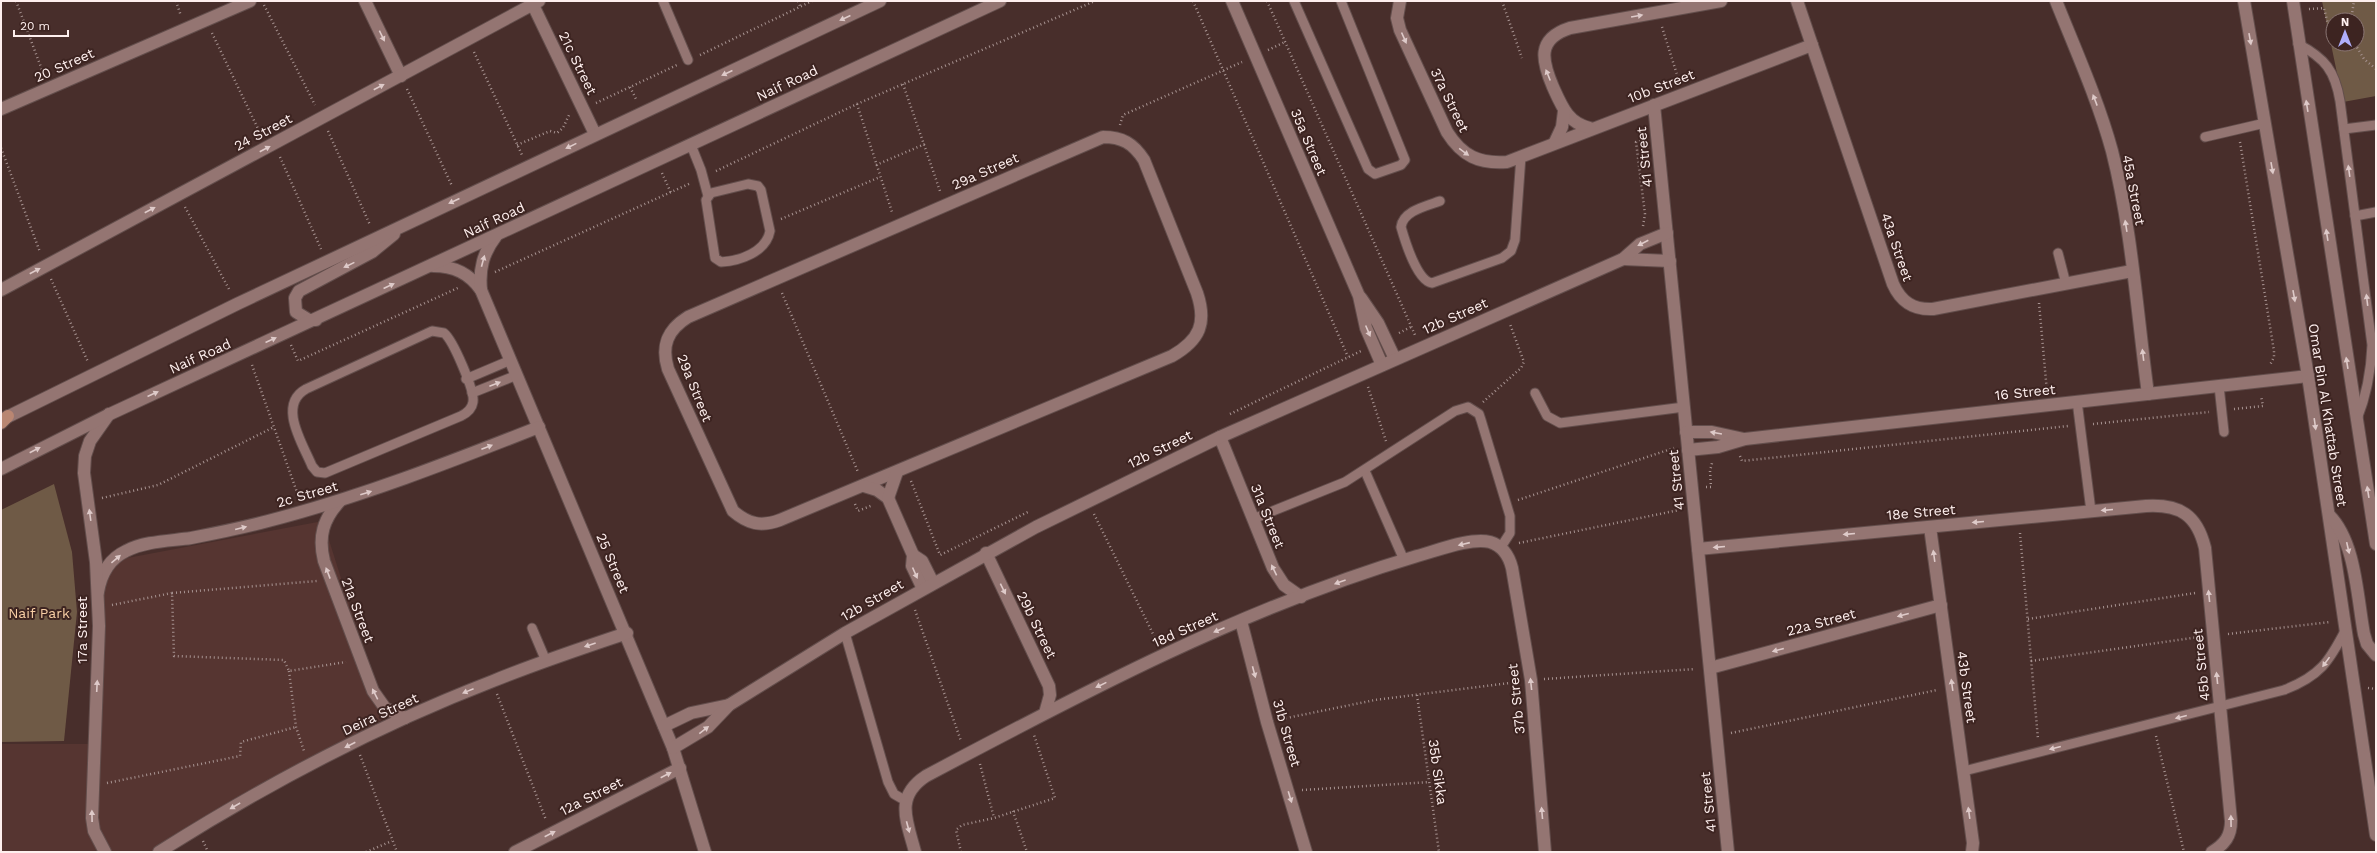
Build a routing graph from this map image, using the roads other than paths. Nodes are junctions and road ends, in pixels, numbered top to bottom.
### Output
1 (250, 1) edge
2 (365, 1) edge
3 (662, 1) edge
4 (880, 1) edge
5 (1000, 1) edge
6 (1232, 1) edge
7 (1294, 1) edge
8 (1341, 1) edge
9 (1400, 1) edge
10 (1721, 1) edge
11 (1797, 1) edge
12 (2056, 1) edge
13 (2244, 1) edge
14 (536, 3) edge
15 (2293, 5) edge
16 (2298, 44) junction
17 (1812, 45) junction
18 (688, 60) road end
19 (401, 76) junction
20 (1654, 105) junction
21 (1, 109) edge
22 (1564, 111) junction
23 (2265, 123) junction
24 (2376, 125) edge
25 (1590, 128) junction
26 (2344, 129) junction
27 (595, 134) junction
28 (2205, 137) dead end
29 (1555, 142) junction
30 (691, 145) junction
31 (1521, 156) junction
32 (708, 196) junction
33 (1440, 201) dead end
34 (2376, 212) edge
35 (2356, 216) junction
36 (402, 226) junction
37 (1667, 233) junction
38 (496, 236) junction
39 (2058, 253) dead end
40 (1623, 259) junction
41 (1670, 261) junction
42 (433, 266) junction
43 (2132, 271) junction
44 (479, 283) junction
45 (2066, 284) junction
46 (1, 290) edge
47 (1359, 296) junction
48 (317, 320) junction
49 (1395, 359) junction
50 (511, 360) junction
51 (1382, 365) junction
52 (518, 375) junction
53 (2308, 376) junction
54 (466, 379) junction
55 (2219, 386) junction
56 (472, 393) junction
57 (1535, 393) dead end
58 (2148, 394) junction
59 (2077, 401) junction
60 (1684, 407) junction
61 (110, 414) junction
62 (3, 420) edge
63 (2356, 420) junction
64 (539, 427) junction
65 (2224, 432) dead end
66 (1220, 437) junction
67 (1745, 439) junction
68 (1687, 442) junction
69 (1, 468) edge
70 (901, 470) junction
71 (1366, 471) junction
72 (864, 486) junction
73 (888, 498) junction
74 (340, 501) junction
75 (2146, 506) joint
76 (2091, 511) junction
77 (2329, 515) junction
78 (1253, 519) junction
79 (1930, 527) junction
80 (2376, 544) edge
81 (1501, 547) junction
82 (1698, 549) junction
83 (986, 554) junction
84 (1404, 560) junction
85 (928, 586) junction
86 (98, 592) junction
87 (1301, 597) junction
88 (1941, 605) junction
89 (1240, 621) junction
90 (2345, 624) junction
91 (532, 628) dead end
92 (627, 633) junction
93 (845, 633) junction
94 (2376, 655) edge
95 (546, 660) junction
96 (1710, 668) junction
97 (729, 705) junction
98 (2220, 707) junction
99 (1045, 713) junction
100 (405, 718) junction
101 (664, 726) junction
102 (673, 748) junction
103 (680, 768) junction
104 (1964, 771) junction
105 (906, 802) junction
106 (2376, 835) edge
107 (105, 852) edge
108 (159, 852) edge
109 (515, 852) edge
110 (705, 852) edge
111 (915, 852) edge
112 (1306, 852) edge
113 (1545, 852) edge
114 (1728, 852) edge
115 (1972, 852) edge
116 (2212, 852) edge

1 - 21 street, 20 Street
2 -> 19 street
3 - 18 lane
4 -> 27 street
5 - 30 street, Naif Road
6 - 47 street, 35a Street
7 - 8 lane
9 -> 31 street, 37a Street
22 -> 10 street
11 - 17 street, 43a Street
43 -> 12 street, 45a Street
13 -> 23 street, Omar Bin Al Khattab Street
14 - 19 street, 24 Street
14 - 27 street, 21c Street
15 - 16 street, Omar Bin Al Khattab Street
16 - 26 lane
63 -> 16 street, Omar Bin Al Khattab Street
17 - 20 street, 10b Street
17 - 45 street, 43a Street
46 -> 19 street, 24 Street
20 - 25 street, 10b Street
20 - 37 street, 41 Street
22 - 25 street
22 - 29 street
23 - 28 lane
23 -> 53 street, Omar Bin Al Khattab Street
24 - 26 lane
25 - 29 street, 10b Street
35 -> 26 lane
27 -> 36 street
29 - 31 street, 10b Street
30 - 32 lane
30 - 38 street, Naif Road
31 - 33 lane
32 - 32 lane
34 - 35 lane
63 -> 35 lane
36 -> 48 street
36 - 62 street
37 -> 40 street, 12b Street
37 - 41 street, 41 Street
38 - 42 street, Naif Road
44 -> 38 street
39 - 45 lane
40 - 41 street, 12b Street
40 - 49 street, 12b Street
41 - 60 street, 41 Street
42 - 44 street
48 -> 42 street, Naif Road
43 - 45 street, 43a Street
58 -> 43 street, 45a Street
44 - 50 street, 25 Street
47 - 49 street, 35a Street
47 -> 51 street, 35a Street
61 -> 48 street, Naif Road
49 - 51 street, 12b Street
50 - 52 street, 25 Street
50 - 54 lane
51 - 66 street, 12b Street
56 -> 52 lane
52 - 64 street, 25 Street
53 - 55 street, 16 Street
53 -> 77 street, Omar Bin Al Khattab Street
54 - 56 lane
54 - 56 lane
55 - 58 street, 16 Street
55 - 65 lane
57 - 60 lane
58 - 59 street, 16 Street
59 - 67 street, 16 Street
59 - 76 lane
60 - 68 street, 41 Street
69 -> 61 street, Naif Road
86 -> 61 street, 17a Street
80 -> 63 street, Omar Bin Al Khattab Street
74 -> 64 street, 2c Street
64 - 92 street, 25 Street
66 - 78 street, 31a Street
66 - 83 street, 12b Street
67 - 68 street, 16 Street
67 -> 68 street, 16 Street
68 - 82 street, 41 Street
70 - 72 street, 29a Street
70 - 72 street, 29a Street
70 - 73 street
71 - 78 lane
71 - 81 lane
71 - 84 lane
72 - 73 street
73 - 85 street
86 -> 74 street, 2c Street
100 -> 74 street, 21a Street
75 -> 76 street, 18e Street
98 -> 75 street, 45b Street
76 -> 79 street, 18e Street
77 - 90 street, Omar Bin Al Khattab Street
77 -> 94 street
87 -> 78 street, 31a Street
79 -> 82 street, 18e Street
88 -> 79 street, 43b Street
81 -> 84 street, 18d Street
113 -> 81 street, 37b Street
82 - 96 street, 41 Street
83 - 85 street, 12b Street
83 -> 99 street, 29b Street
84 -> 87 street, 18d Street
85 - 93 street, 12b Street
107 -> 86 street, 17a Street
87 - 89 street, 18d Street
88 -> 96 street, 22a Street
104 -> 88 street, 43b Street
89 -> 99 street, 18d Street
89 -> 112 street, 31b Street
90 -> 98 lane
90 - 106 street, Omar Bin Al Khattab Street
91 - 95 lane
92 -> 95 street, Deira Street
92 - 101 street, 25 Street
93 - 97 street, 12b Street
93 - 105 lane
95 -> 100 street, Deira Street
96 - 114 street, 41 Street
97 - 101 street, 12b Street
102 -> 97 street, 12b Street
98 -> 104 lane
116 -> 98 street, 45b Street
99 - 105 street, 18d Street
100 -> 108 street, Deira Street
101 - 102 street, 25 Street
102 - 103 street, 25 Street
109 -> 103 street, 12a Street
103 - 110 street, 25 Street
115 -> 104 street, 43b Street
105 -> 111 street

